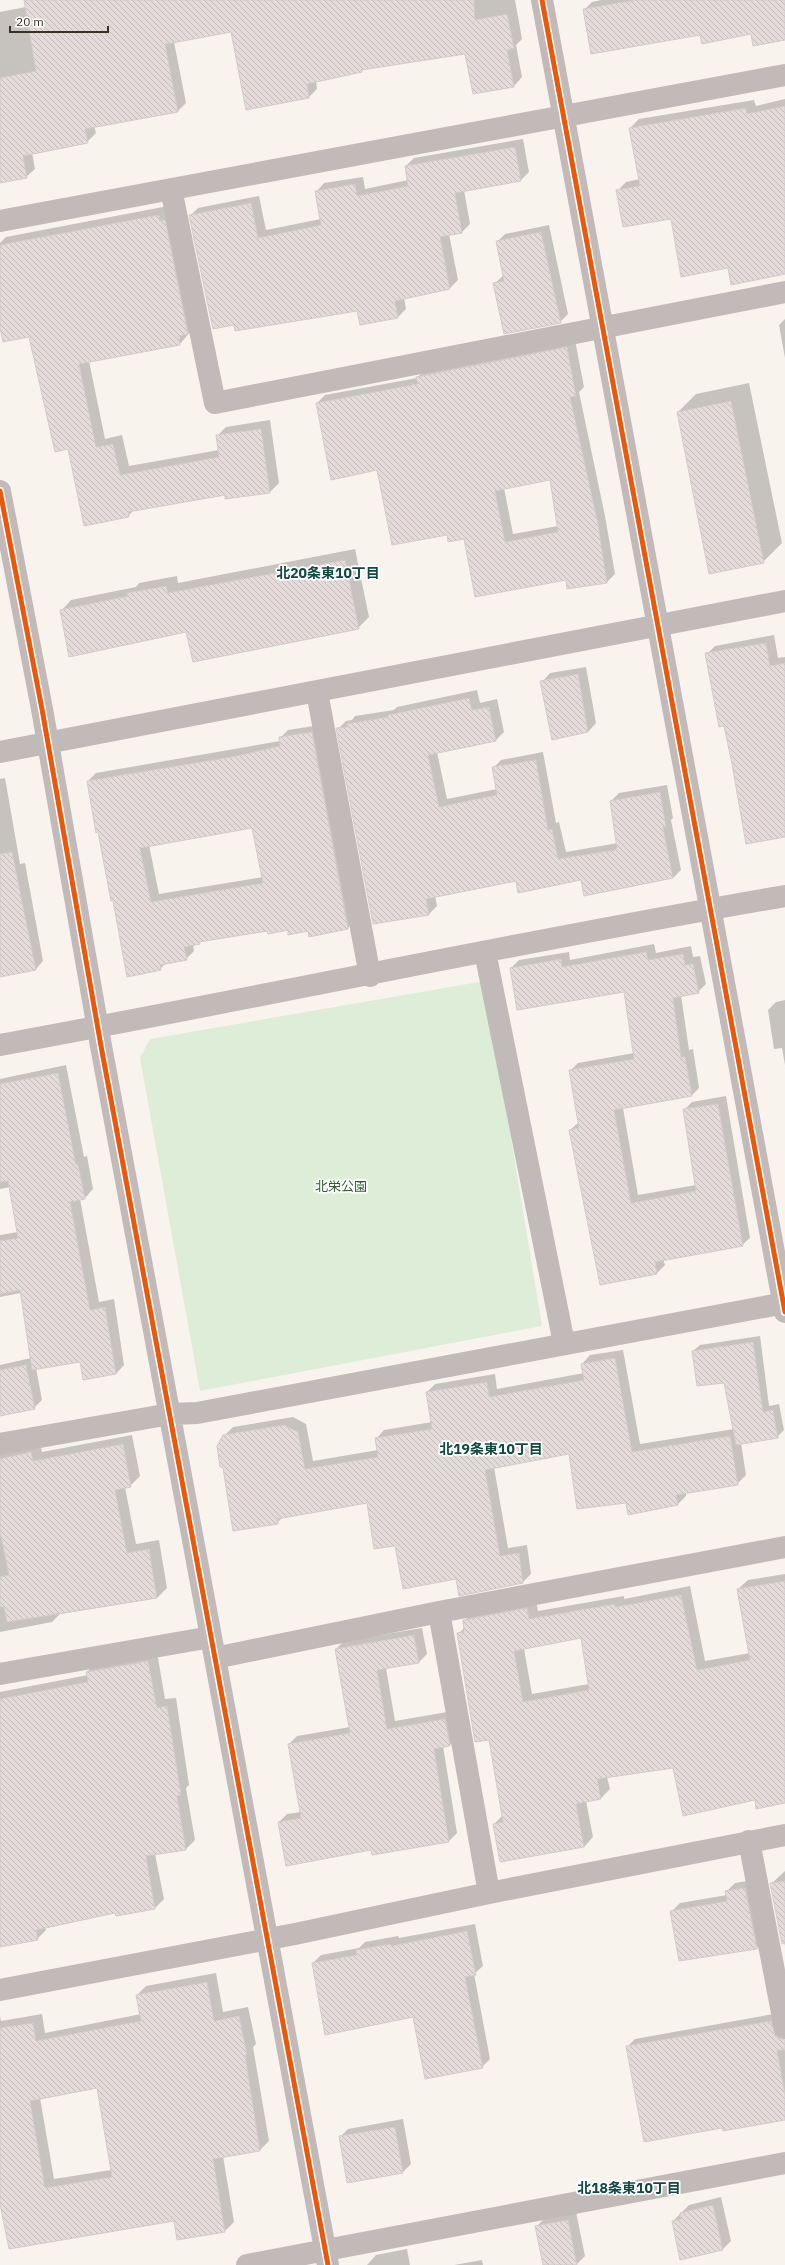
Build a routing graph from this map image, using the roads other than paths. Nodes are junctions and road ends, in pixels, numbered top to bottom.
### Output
1 (542, 0) edge
2 (785, 75) edge
3 (564, 116) junction
4 (171, 188) junction
5 (0, 221) edge
6 (785, 292) edge
7 (603, 328) junction
8 (0, 491) edge
9 (785, 601) edge
10 (659, 626) junction
11 (317, 692) junction
12 (48, 744) junction
13 (0, 752) edge
14 (785, 896) edge
15 (712, 909) junction
16 (485, 952) junction
17 (370, 976) junction
18 (99, 1026) junction
19 (0, 1045) edge
20 (784, 1306) edge
21 (564, 1343) junction
22 (170, 1414) junction
23 (0, 1444) edge
24 (785, 1547) edge
25 (439, 1612) junction
26 (213, 1647) junction
27 (0, 1674) edge
28 (785, 1835) edge
29 (749, 1841) junction
30 (489, 1893) junction
31 (267, 1939) junction
32 (0, 1990) edge
33 (785, 2028) edge
34 (785, 2163) edge
35 (326, 2257) edge
36 (248, 2265) edge

1 - 3 street
2 - 3 street
3 - 4 street
3 - 7 street
4 - 5 street
4 - 7 street
6 - 7 street
7 - 10 street
8 - 12 street
9 - 10 street
10 - 11 street
10 - 15 street
11 - 12 street
11 - 17 street
12 - 13 street
12 - 18 street
14 - 15 street
15 - 16 street
15 - 20 street
16 - 17 street
16 - 21 street
17 - 18 street
18 - 19 street
18 - 22 street
20 - 21 street
21 - 22 street
22 - 23 street
22 - 26 street
24 - 25 street
25 - 26 street
25 - 30 street
26 - 27 street
26 - 31 street
28 - 29 street
29 - 30 street
29 - 33 street
30 - 31 street
31 - 32 street
31 - 35 street
34 - 35 street
35 - 36 street

